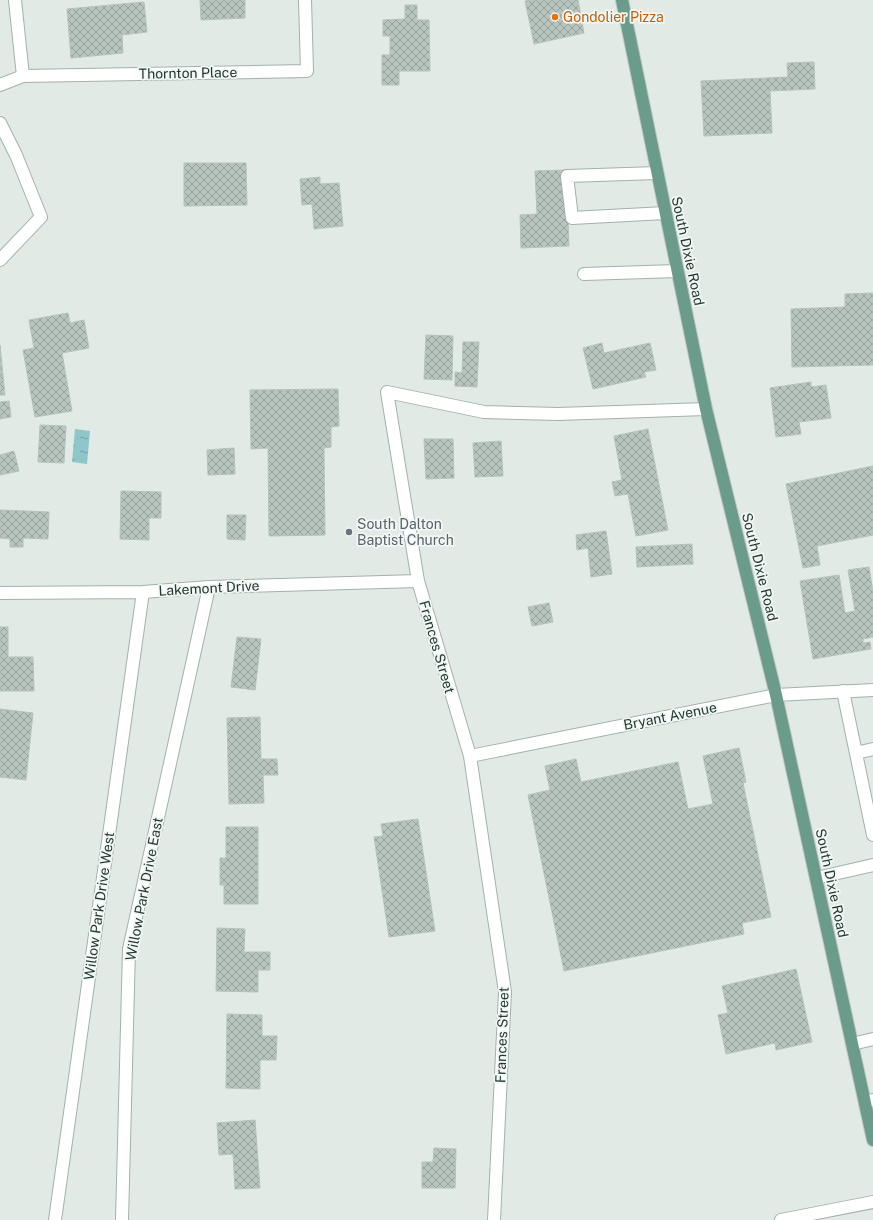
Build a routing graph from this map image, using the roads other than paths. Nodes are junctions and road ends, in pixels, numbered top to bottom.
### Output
1 (15, 0) edge
2 (306, 0) edge
3 (624, 0) edge
4 (23, 76) junction
5 (0, 85) edge
6 (0, 122) edge
7 (656, 173) junction
8 (665, 213) junction
9 (0, 260) edge
10 (677, 271) junction
11 (584, 274) dead end
12 (706, 409) junction
13 (418, 581) junction
14 (209, 587) junction
15 (143, 592) junction
16 (0, 593) edge
17 (873, 690) edge
18 (843, 691) junction
19 (776, 695) junction
20 (873, 749) edge
21 (856, 753) junction
22 (470, 756) junction
23 (873, 835) edge
24 (873, 865) edge
25 (816, 878) junction
26 (873, 1039) edge
27 (852, 1044) junction
28 (869, 1101) edge
29 (873, 1140) edge
30 (873, 1202) edge
31 (55, 1220) edge
32 (122, 1220) edge
33 (494, 1220) edge
34 (781, 1220) edge

1 - 4 street
2 - 4 street, Thornton Place
3 - 7 main road, South Dixie Road
4 - 5 street, Thornton Place
6 - 9 street
7 - 8 main road, South Dixie Road
7 - 8 street
8 - 10 main road, South Dixie Road
10 - 11 street
10 - 12 main road, South Dixie Road
12 - 13 street, Frances Street
12 - 19 main road, South Dixie Road
13 - 14 street, Lakemont Drive
13 - 22 street, Frances Street
14 - 15 street, Lakemont Drive
14 - 32 street, Willow Park Drive East
15 - 16 street, Lakemont Drive
15 - 31 street, Willow Park Drive West
17 - 18 street, Bryant Avenue
18 - 19 street, Bryant Avenue
18 - 21 street
19 - 22 street, Bryant Avenue
19 - 25 main road, South Dixie Road
20 - 21 street
21 - 23 street
22 - 33 street, Frances Street
24 - 25 street
25 - 27 main road, South Dixie Road
26 - 27 street
27 - 28 main road, South Dixie Road
28 - 29 main road, South Dixie Road
30 - 34 street

